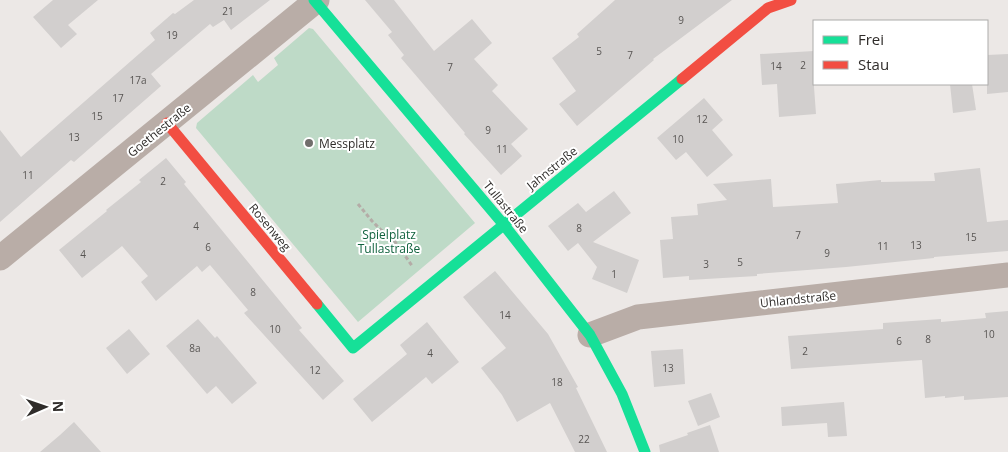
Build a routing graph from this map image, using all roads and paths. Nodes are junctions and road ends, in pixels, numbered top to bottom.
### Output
1 (315, 0) edge
2 (774, 3) edge
3 (167, 123) junction
4 (358, 204) dead end
5 (504, 225) junction
6 (0, 258) edge
7 (417, 272) dead end
8 (1008, 275) edge
9 (590, 335) junction
10 (353, 348) joint
11 (645, 452) edge

1 - 3 street, Goethestraße
1 - 5 street, Tullastraße
2 - 5 street, Jahnstraße
3 - 6 street, Goethestraße
3 - 10 street, Rosenweg
4 - 7 path
5 - 9 street, Tullastraße
5 - 10 street, Jahnstraße
8 - 9 street, Uhlandstraße
9 - 11 street, Tullastraße

